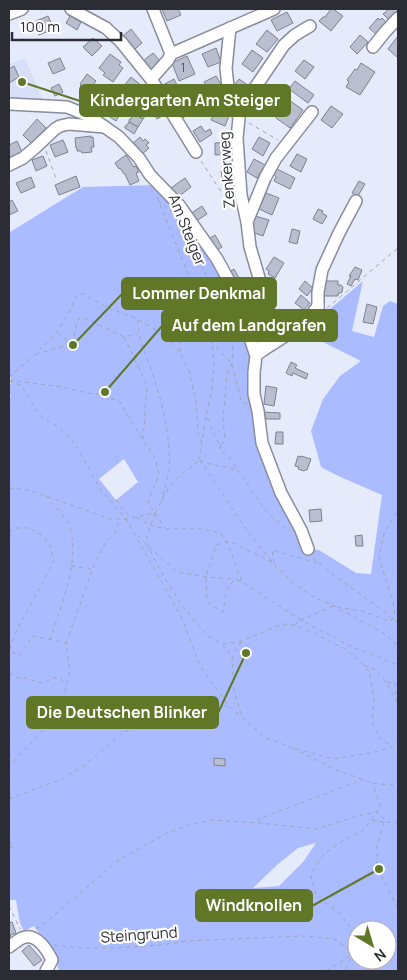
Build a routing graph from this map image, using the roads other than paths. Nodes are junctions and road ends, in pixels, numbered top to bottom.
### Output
1 (22, 9) edge
2 (71, 9) edge
3 (153, 9) edge
4 (274, 9) edge
5 (9, 14) edge
6 (398, 18) edge
7 (310, 26) dead end
8 (230, 28) junction
9 (373, 47) dead end
10 (171, 54) junction
11 (151, 79) junction
12 (9, 104) edge
13 (312, 112) dead end
14 (238, 114) junction
15 (105, 127) junction
16 (196, 152) road end
17 (9, 165) edge
18 (356, 201) dead end
19 (247, 222) junction
20 (260, 353) junction
21 (308, 549) dead end
22 (9, 947) edge
23 (46, 971) edge

1 - 5 street
2 - 11 street
3 - 10 street
4 - 8 street
6 - 9 street
7 - 14 street
8 - 10 street
8 - 14 street, Zenkerweg
10 - 11 street
11 - 16 street
12 - 15 street
13 - 19 street, Zenkerweg
14 - 19 street, Zenkerweg
15 - 17 street
15 - 20 street
18 - 20 street
19 - 20 street, Zenkerweg
20 - 21 street, Zenkerweg
22 - 23 street

